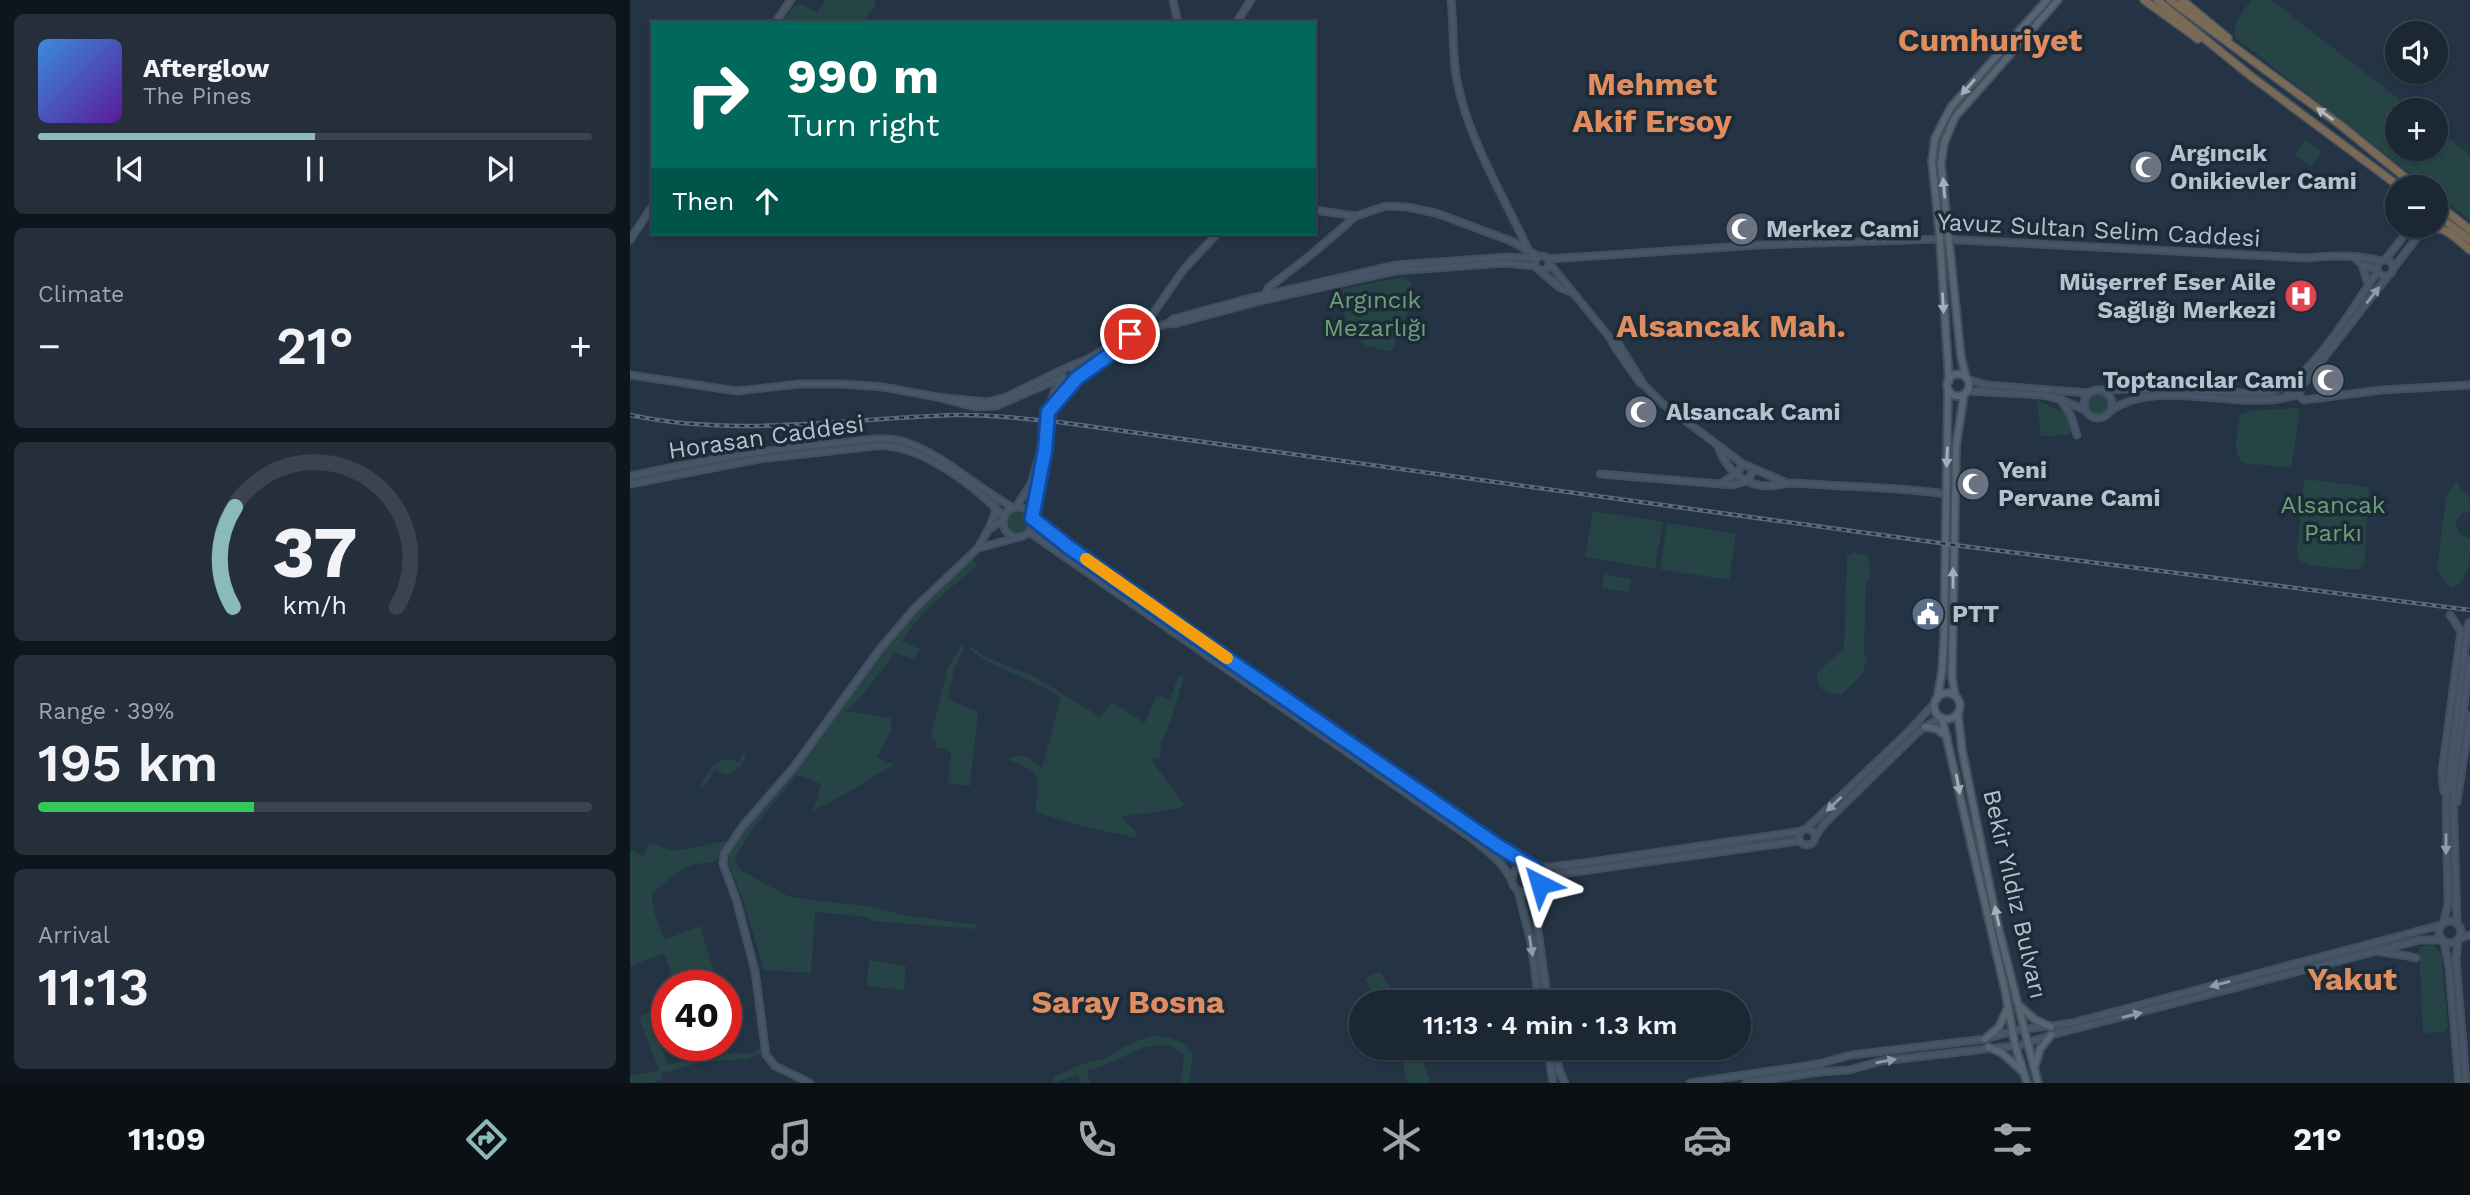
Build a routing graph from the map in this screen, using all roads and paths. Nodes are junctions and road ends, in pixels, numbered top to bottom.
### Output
1 (791, 0) edge
2 (1173, 0) edge
3 (1251, 0) edge
4 (1451, 0) edge
5 (2047, 0) edge
6 (2058, 0) edge
7 (2144, 0) edge
8 (2157, 0) edge
9 (2170, 0) edge
10 (2182, 0) edge
11 (776, 21) edge
12 (1178, 21) edge
13 (1237, 21) edge
14 (2257, 65) junction
15 (2252, 76) junction
16 (2402, 175) edge
17 (2385, 177) edge
18 (651, 208) edge
19 (1316, 210) edge
20 (2448, 212) edge
21 (1356, 216) junction
22 (2448, 223) edge
23 (2468, 228) edge
24 (2448, 233) edge
25 (1216, 235) edge
26 (2401, 238) edge
27 (2416, 238) edge
28 (1940, 239) junction
29 (1948, 239) junction
30 (630, 240) edge
31 (2470, 241) edge
32 (1528, 249) junction
33 (2470, 250) edge
34 (1538, 257) junction
35 (2354, 257) junction
36 (1549, 261) junction
37 (2383, 261) junction
38 (2362, 264) junction
39 (1537, 268) junction
40 (2393, 269) junction
41 (2377, 270) junction
42 (2388, 276) junction
43 (2368, 285) junction
44 (1572, 292) junction
45 (1266, 294) junction
46 (1169, 323) junction
47 (1137, 334) junction
48 (1066, 368) junction
49 (630, 375) edge
50 (1063, 378) junction
51 (1966, 378) junction
52 (1075, 379) junction
53 (2290, 383) junction
54 (1044, 384) junction
55 (1948, 385) junction
56 (2470, 385) edge
57 (2301, 387) junction
58 (2101, 390) junction
59 (1965, 393) junction
60 (2089, 393) junction
61 (1053, 396) junction
62 (2296, 396) junction
63 (937, 397) junction
64 (2060, 399) junction
65 (2085, 410) junction
66 (2110, 411) junction
67 (1048, 412) junction
68 (1046, 433) junction
69 (2077, 435) dead end
70 (1718, 446) junction
71 (1748, 467) junction
72 (1600, 474) dead end
73 (1738, 475) junction
74 (630, 476) edge
75 (1747, 481) junction
76 (1722, 483) junction
77 (1787, 483) junction
78 (630, 484) edge
79 (1945, 494) junction
80 (994, 506) junction
81 (1015, 508) junction
82 (1032, 517) junction
83 (1004, 518) junction
84 (988, 530) junction
85 (1029, 532) junction
86 (1017, 537) junction
87 (978, 548) junction
88 (2450, 615) dead end
89 (2467, 626) edge
90 (2470, 659) edge
91 (1955, 695) junction
92 (1936, 701) junction
93 (1958, 713) junction
94 (2470, 715) edge
95 (1941, 717) junction
96 (1925, 726) junction
97 (1947, 737) junction
98 (2454, 815) junction
99 (1804, 830) junction
100 (1815, 837) junction
101 (1799, 841) junction
102 (1531, 866) junction
103 (1513, 884) junction
104 (1540, 884) junction
105 (1518, 891) junction
106 (1535, 891) junction
107 (2442, 924) junction
108 (2458, 924) junction
109 (2470, 925) edge
110 (2470, 935) edge
111 (2459, 940) junction
112 (2443, 941) junction
113 (2377, 951) junction
114 (2416, 958) dead end
115 (1537, 990) edge
116 (1546, 990) edge
117 (2020, 1006) junction
118 (2008, 1007) junction
119 (2026, 1030) junction
120 (2051, 1031) junction
121 (2012, 1032) junction
122 (1985, 1039) junction
123 (2029, 1042) junction
124 (2015, 1045) junction
125 (1988, 1047) junction
126 (1851, 1055) junction
127 (1843, 1057) junction
128 (1550, 1060) edge
129 (1557, 1060) edge
130 (2035, 1068) junction
131 (1854, 1069) junction
132 (1844, 1070) junction
133 (2024, 1073) junction
134 (810, 1083) edge
135 (1551, 1083) edge
136 (1565, 1083) edge
137 (1690, 1083) edge
138 (1746, 1083) edge
139 (2026, 1083) edge
140 (2038, 1083) edge
141 (2459, 1083) edge
142 (2466, 1083) edge

1 - 11 street
2 - 12 street
3 - 13 street
4 - 32 street
5 -> 28 main road
29 -> 6 main road
7 - 15 highway
8 - 15 highway
9 - 14 highway
10 - 14 highway
16 -> 14 highway
15 - 17 highway
18 - 30 street
19 - 21 street
20 - 23 highway
21 - 32 street
21 - 45 street
22 - 31 highway
24 - 33 highway
25 - 47 street
26 - 37 street
27 - 40 street
28 - 29 street, Yavuz Sultan Selim Caddesi
28 - 36 street, Yavuz Sultan Selim Caddesi
28 -> 55 main road
29 - 35 street, Yavuz Sultan Selim Caddesi
29 - 51 main road
32 - 34 street
34 - 36 street, Yavuz Sultan Selim Caddesi
34 - 39 street
34 - 45 street, Yavuz Sultan Selim Caddesi
35 - 37 street, Yavuz Sultan Selim Caddesi
35 - 38 street
36 - 39 street
36 - 44 street
37 - 40 street
37 - 41 street
38 - 41 street
38 - 43 street
39 - 44 street
39 - 46 street
40 - 42 street
41 - 42 street
41 - 43 street
57 -> 42 street
43 - 53 street
44 - 70 street
45 - 46 street, Yavuz Sultan Selim Caddesi
46 - 47 street
47 - 48 street
47 - 52 street
48 - 50 street
48 - 52 street
48 - 63 street
49 - 63 street
50 - 52 street
50 - 54 street
50 - 61 street
51 - 55 main road
51 - 59 main road
51 - 60 street
52 - 67 street
53 - 57 street
53 - 58 street
53 - 62 street
54 - 61 street
54 - 63 street
55 - 59 main road
55 -> 79 main road
56 - 62 street
57 - 62 street
58 - 60 street
58 - 66 street
59 - 64 street
91 -> 59 main road
60 - 65 street
61 - 67 street
62 - 66 street
64 - 65 street
64 - 69 street
65 - 66 street
67 - 68 street, bridge
68 - 81 street
68 - 82 street
70 - 71 street
70 - 73 street
71 - 73 street
71 - 75 street
71 - 77 street
72 - 76 street
73 - 75 street
73 - 76 street
74 - 81 street, Horasan Caddesi
75 - 76 street
75 - 77 street
77 - 79 street
78 - 80 street, Horasan Caddesi
79 - 92 main road
80 - 83 street, Horasan Caddesi
80 - 84 street
81 - 82 street
81 - 83 street
82 - 85 street
82 - 102 street
83 - 84 street
83 - 86 street
84 - 87 street
85 - 86 street
85 - 103 street
86 - 87 street
87 - 134 street
88 - 89 street
89 -> 107 street
90 - 98 street
91 - 92 main road
91 - 93 main road
92 - 95 main road
92 -> 99 street
93 - 95 main road
117 -> 93 main road, Bekir Yıldız Bulvarı
94 - 98 street
95 - 96 street
95 - 97 main road, Bekir Yıldız Bulvarı
96 - 97 main road
96 - 100 street
97 -> 118 main road, Bekir Yıldız Bulvarı
98 - 108 street
99 - 100 street
99 - 101 street
99 - 102 street
100 - 101 street
101 - 104 street
102 - 103 street
102 - 104 street
103 - 105 street
104 - 106 street
105 - 106 street
105 -> 115 street
106 - 116 street
107 - 108 street
107 - 112 street
107 -> 120 street
108 - 109 street
108 - 111 street
110 - 111 street
111 - 112 street
111 - 142 street
112 - 113 street
112 - 141 street
113 - 114 street
120 -> 113 street
117 - 119 main road, Bekir Yıldız Bulvarı
117 - 120 main road
118 - 121 main road, Bekir Yıldız Bulvarı
118 - 122 main road
119 - 120 street
119 - 121 street
119 - 123 main road, Bekir Yıldız Bulvarı
120 - 123 street
120 - 130 main road
121 - 122 street
121 - 124 main road, Bekir Yıldız Bulvarı
122 - 126 street
123 - 124 street
123 - 130 main road, Bekir Yıldız Bulvarı
124 - 125 street
124 - 133 main road, Bekir Yıldız Bulvarı
131 -> 125 street
125 - 133 main road
126 - 127 street
126 - 131 street
127 - 132 street
127 - 137 street
128 - 135 street
129 - 136 street
130 - 140 main road, Bekir Yıldız Bulvarı
131 - 132 street
132 - 138 street
133 - 139 main road, Bekir Yıldız Bulvarı

